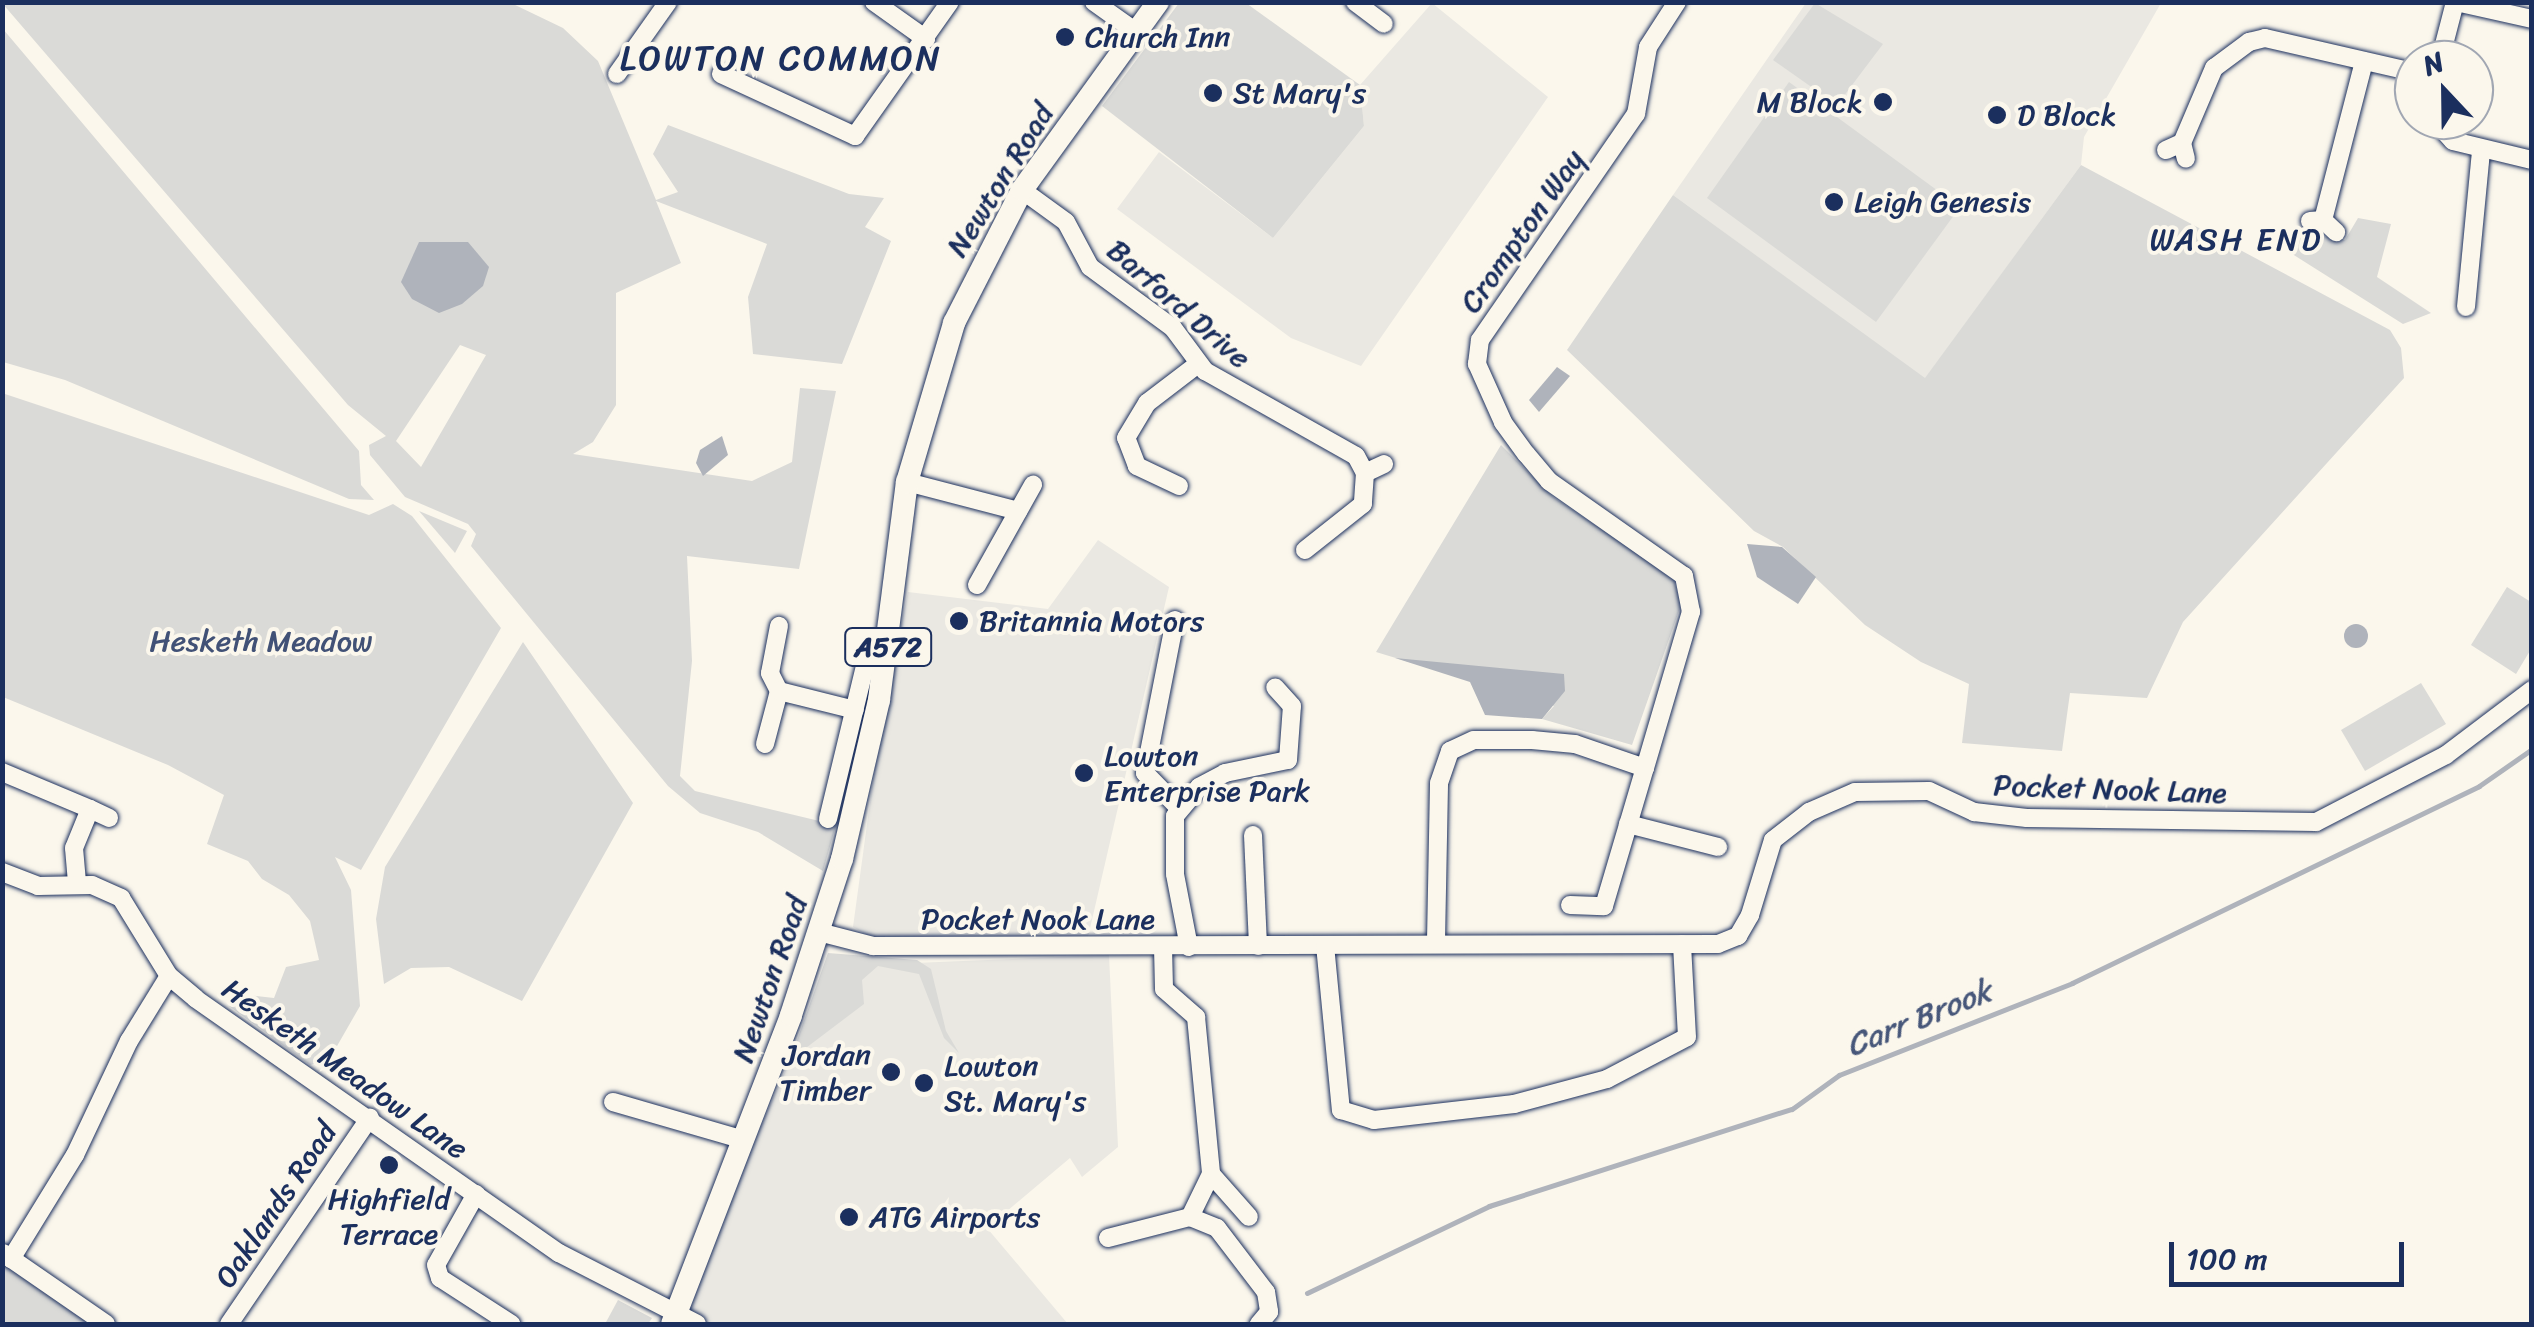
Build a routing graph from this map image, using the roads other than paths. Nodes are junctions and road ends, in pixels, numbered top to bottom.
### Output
1 (668, 2) edge
2 (874, 2) edge
3 (950, 2) edge
4 (1094, 2) edge
5 (1158, 2) edge
6 (1677, 2) edge
7 (2456, 2) edge
8 (1362, 4) edge
9 (2532, 19) edge
10 (1384, 24) dead end
11 (1136, 32) junction
12 (926, 39) junction
13 (2446, 40) edge
14 (2364, 61) junction
15 (2394, 68) edge
16 (617, 74) dead end
17 (721, 74) dead end
18 (2457, 140) edge
19 (2482, 150) junction
20 (2178, 151) dead end
21 (2532, 160) edge
22 (1022, 190) junction
23 (2323, 224) dead end
24 (2466, 307) dead end
25 (1198, 364) junction
26 (1384, 464) dead end
27 (1365, 473) junction
28 (907, 482) junction
29 (1033, 485) dead end
30 (1179, 486) dead end
31 (1018, 511) junction
32 (1305, 550) dead end
33 (977, 585) dead end
34 (1174, 620) dead end
35 (779, 626) dead end
36 (888, 643) junction
37 (1168, 661) junction
38 (1187, 666) dead end
39 (1275, 686) dead end
40 (2532, 690) edge
41 (778, 691) junction
42 (1292, 706) junction
43 (1312, 708) dead end
44 (855, 710) junction
45 (766, 744) dead end
46 (1645, 768) junction
47 (2, 772) edge
48 (1179, 808) junction
49 (90, 809) junction
50 (110, 818) dead end
51 (828, 819) dead end
52 (1628, 824) junction
53 (1253, 835) dead end
54 (1718, 847) dead end
55 (2, 872) edge
56 (76, 884) junction
57 (1570, 905) dead end
58 (819, 932) junction
59 (1436, 941) junction
60 (1682, 944) junction
61 (1325, 945) junction
62 (1258, 946) junction
63 (1163, 947) junction
64 (1189, 947) junction
65 (169, 976) junction
66 (613, 1102) dead end
67 (370, 1117) junction
68 (744, 1140) junction
69 (1210, 1174) junction
70 (476, 1194) junction
71 (1190, 1217) junction
72 (1249, 1217) dead end
73 (1108, 1238) dead end
74 (6, 1256) edge
75 (682, 1322) edge
76 (106, 1324) edge
77 (229, 1324) edge
78 (511, 1324) edge
79 (1260, 1324) edge

1 - 16 street
2 - 12 street
3 - 12 street
4 - 11 street
5 - 11 main road, Newton Road / A572
6 - 46 street, Crompton Way
7 - 9 street
7 - 13 street
8 - 10 street
11 - 22 main road, Newton Road / A572
12 - 17 street
14 - 15 street
14 - 20 street
14 - 23 street
18 - 19 street
19 - 21 street
19 - 24 street
22 - 25 street, Barford Drive
22 - 28 main road, Newton Road / A572
25 - 27 street, Barford Drive
25 - 30 street
26 - 27 street
27 - 32 street
28 - 31 street
28 - 36 main road, Newton Road / A572
29 - 31 street
31 - 33 street
34 - 37 street
35 - 41 street
36 - 44 street, Newton Road
36 - 58 main road, Newton Road / A572
37 - 38 street
37 - 48 street
39 - 42 street
40 - 60 street, Pocket Nook Lane
41 - 44 street
41 - 45 street
42 - 43 street
42 - 48 street
44 - 51 street, Newton Road
46 - 52 street, Crompton Way
46 - 59 street
47 - 49 street
48 - 64 street
49 - 50 street
49 - 56 street
52 - 54 street
52 - 57 street, Crompton Way
53 - 62 street
55 - 56 street, Hesketh Meadow Lane
56 - 65 street, Hesketh Meadow Lane
58 - 63 street, Pocket Nook Lane
58 - 68 main road, Newton Road / A572
59 - 60 street, Pocket Nook Lane
59 - 61 street, Pocket Nook Lane
60 - 61 street
61 - 62 street, Pocket Nook Lane
62 - 64 street, Pocket Nook Lane
63 - 64 street, Pocket Nook Lane
63 - 69 street
65 - 67 street, Hesketh Meadow Lane
65 - 74 street
66 - 68 street
67 - 70 street, Hesketh Meadow Lane
67 - 77 street, Oaklands Road
68 - 75 main road, Newton Road / A572
69 - 71 street
69 - 72 street
70 - 75 street, Hesketh Meadow Lane
70 - 78 street
71 - 73 street
71 - 79 street
74 - 76 street

